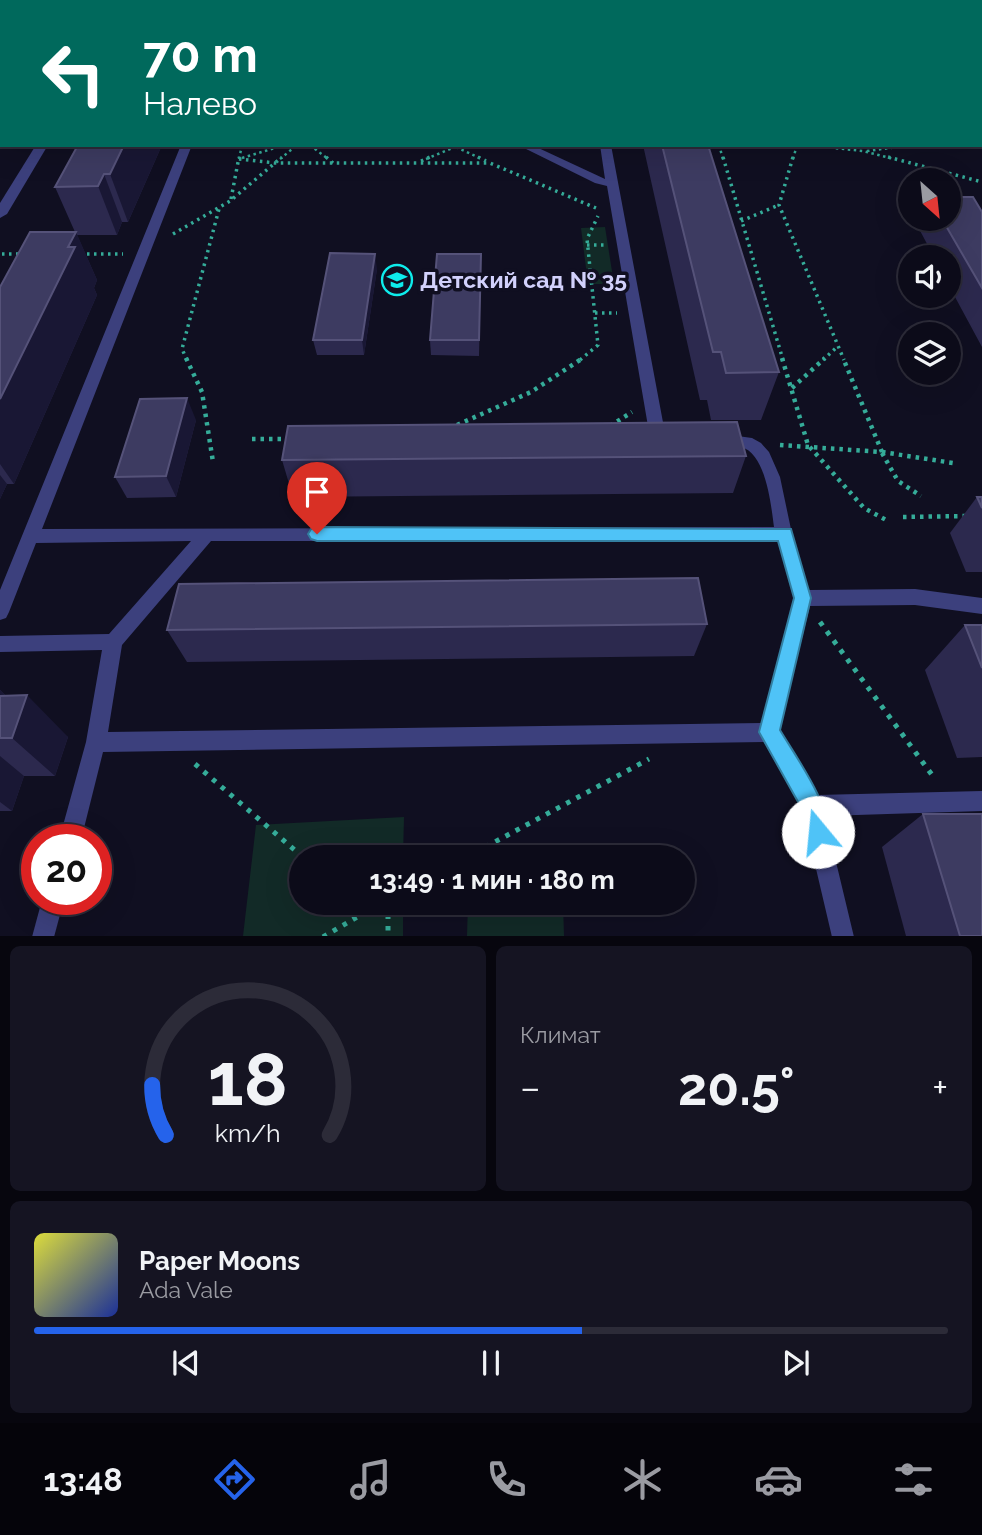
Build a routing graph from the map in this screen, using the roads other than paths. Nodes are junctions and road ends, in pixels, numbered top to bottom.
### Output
1 (41, 147) edge
2 (186, 147) edge
3 (527, 147) edge
4 (606, 147) edge
5 (613, 184) junction
6 (0, 214) edge
7 (685, 439) edge
8 (713, 440) edge
9 (206, 534) junction
10 (785, 534) junction
11 (30, 536) junction
12 (803, 598) junction
13 (982, 606) edge
14 (0, 612) edge
15 (113, 642) junction
16 (0, 644) edge
17 (769, 732) junction
18 (96, 742) junction
19 (982, 802) edge
20 (812, 806) junction
21 (73, 824) edge
22 (49, 915) edge
23 (43, 936) edge
24 (843, 936) edge

1 - 6 street
2 - 11 lane
3 - 5 lane
4 - 5 lane
5 - 7 lane
8 - 10 lane
9 - 10 lane
9 - 11 lane
9 - 15 lane
10 - 12 lane
11 - 14 lane
12 - 13 lane
12 - 17 lane
15 - 16 lane
15 - 18 lane
17 - 18 lane
17 - 20 lane
18 - 21 lane
19 - 20 lane
20 - 24 lane
22 - 23 lane

